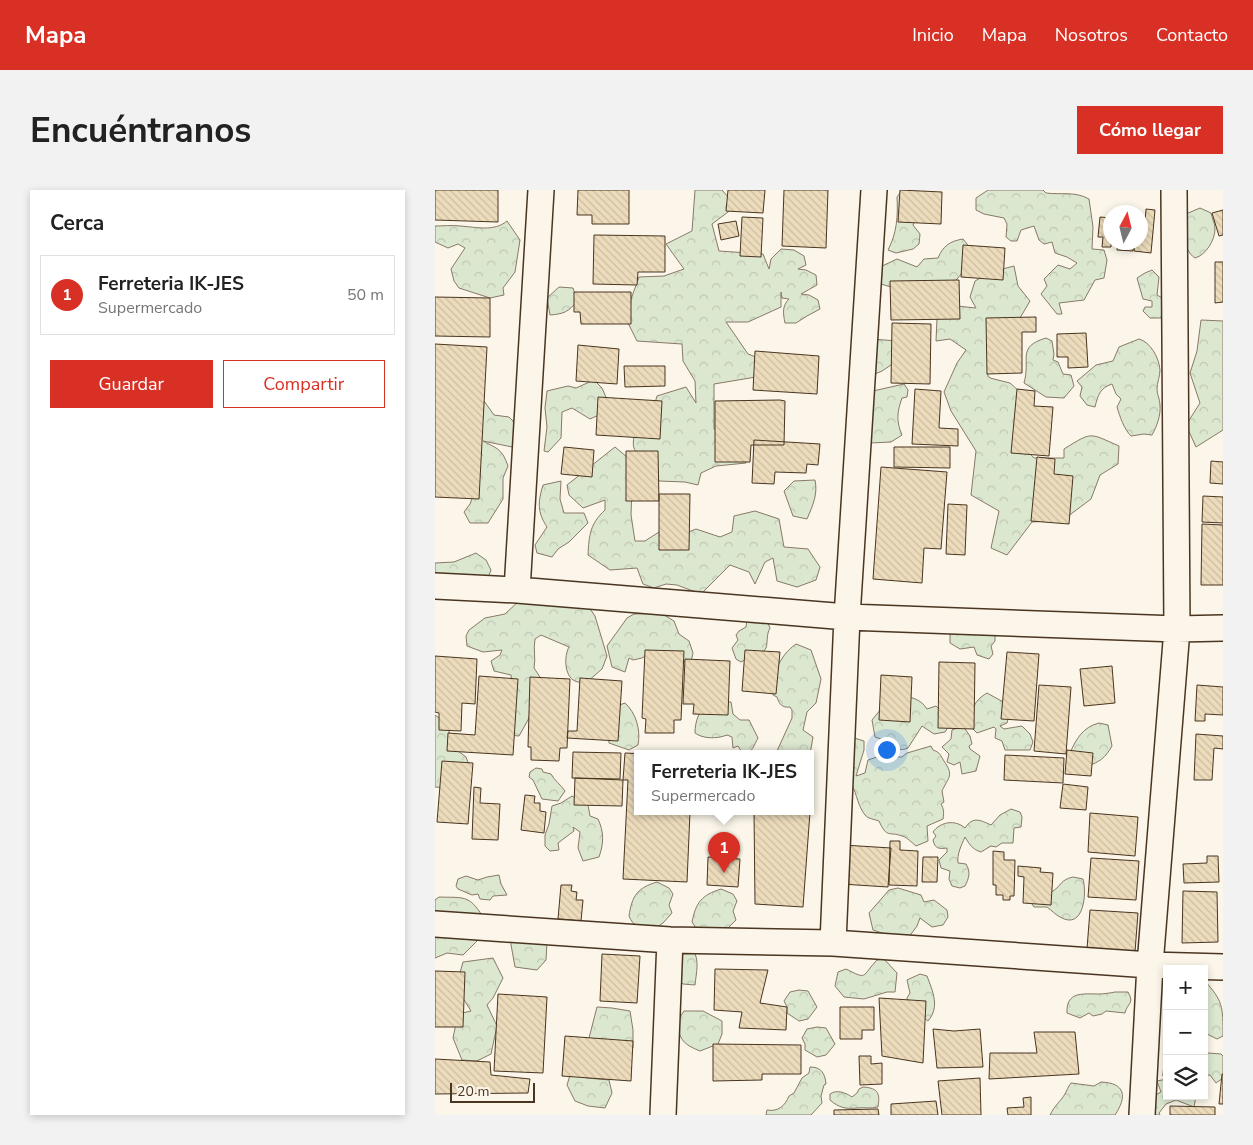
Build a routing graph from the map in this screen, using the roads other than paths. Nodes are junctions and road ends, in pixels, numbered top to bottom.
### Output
1 (541, 190) edge
2 (874, 190) edge
3 (1174, 190) edge
4 (435, 586) edge
5 (517, 590) junction
6 (847, 617) junction
7 (1177, 628) junction
8 (1223, 628) edge
9 (435, 924) edge
10 (670, 940) junction
11 (833, 943) junction
12 (1150, 965) junction
13 (1223, 967) edge
14 (663, 1115) edge
15 (1142, 1115) edge

1 - 5 street
2 - 6 street
3 - 7 street
4 - 5 street
5 - 6 street
6 - 7 street
6 - 11 street
7 - 8 street
7 - 12 street
9 - 10 street
10 - 11 street
10 - 14 street
11 - 12 street
12 - 13 street
12 - 15 street

